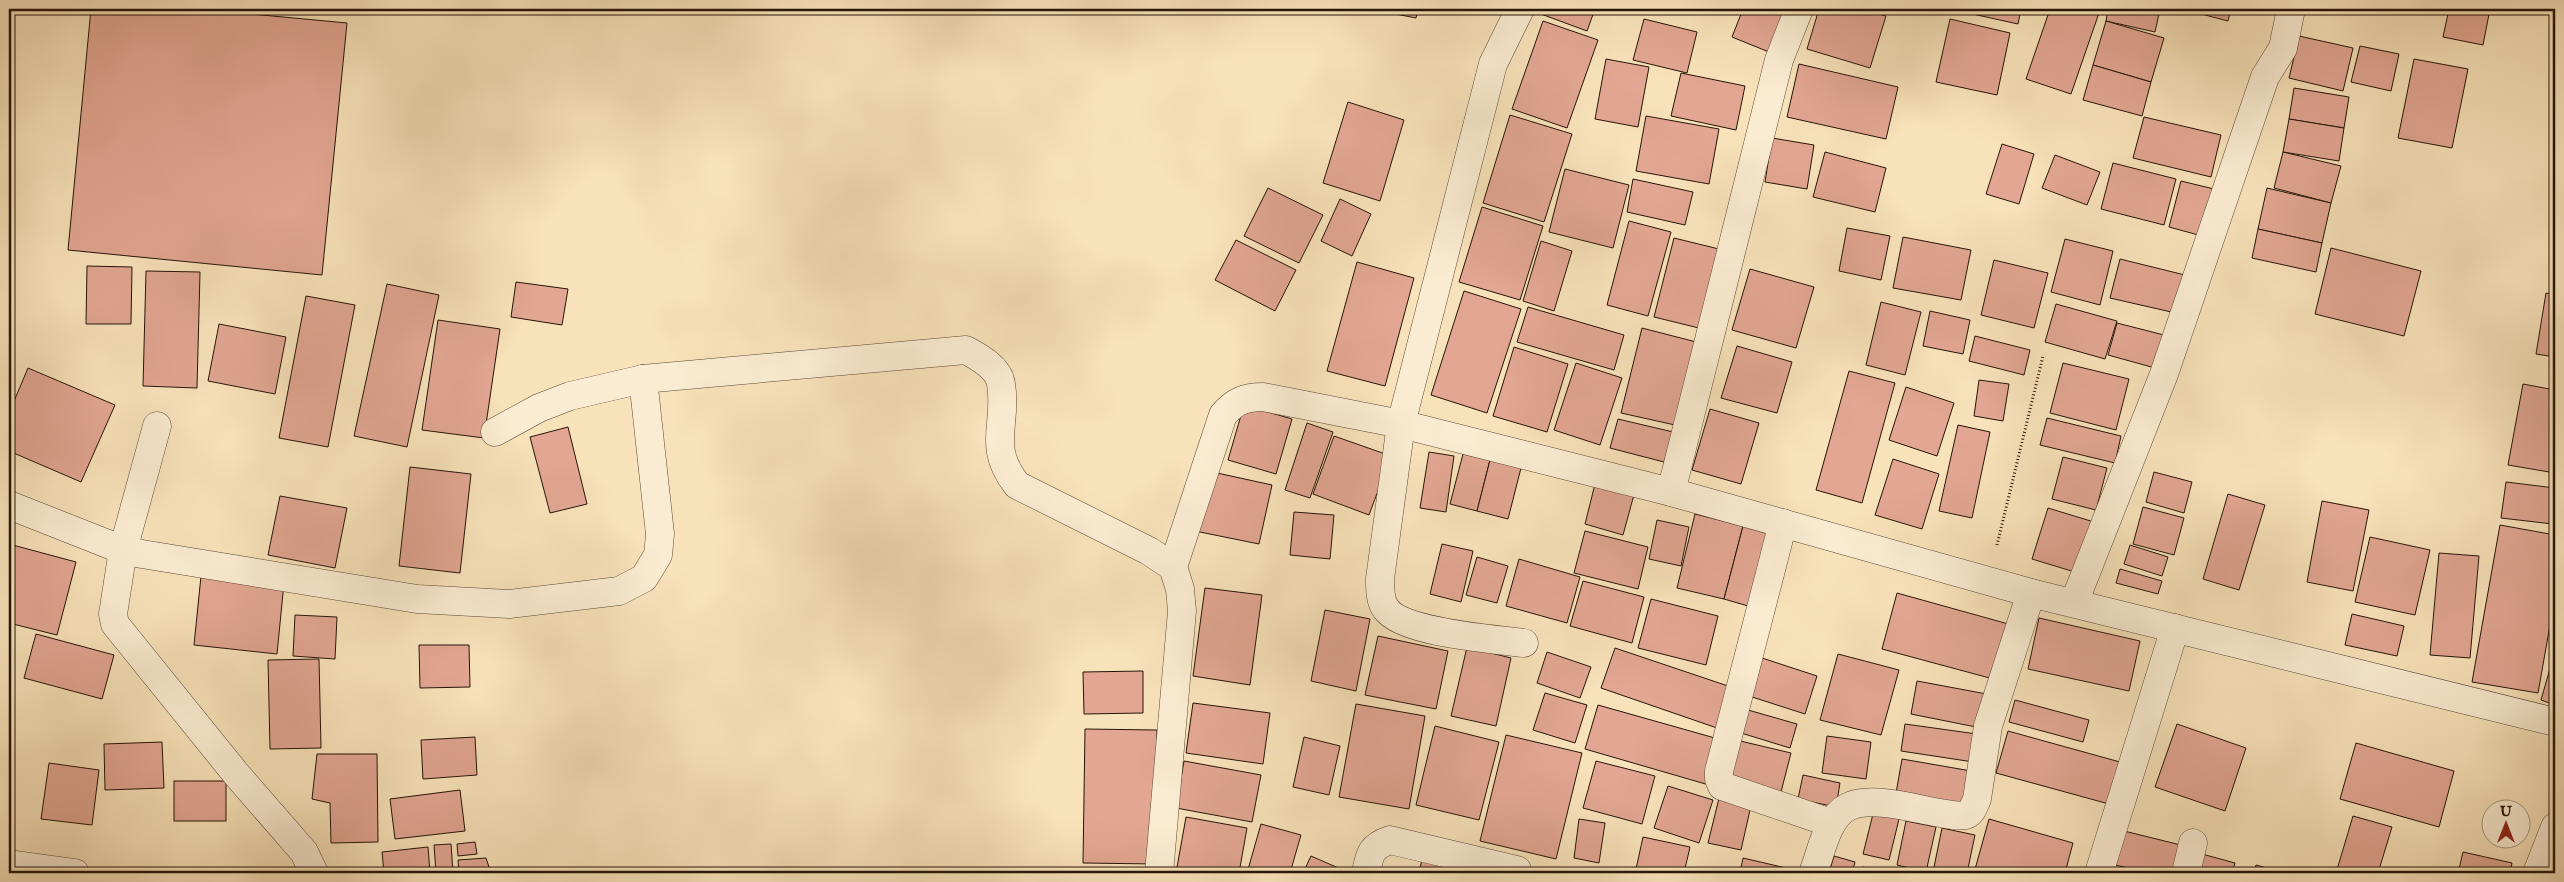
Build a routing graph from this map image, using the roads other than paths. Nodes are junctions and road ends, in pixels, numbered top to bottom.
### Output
1 (1520, 9) edge
2 (1799, 9) edge
3 (2290, 9) edge
4 (642, 379) junction
5 (1401, 424) junction
6 (157, 426) dead end
7 (495, 432) dead end
8 (1671, 492) junction
9 (9, 505) edge
10 (1783, 523) junction
11 (123, 550) junction
12 (1173, 567) junction
13 (2031, 593) junction
14 (2074, 603) junction
15 (2175, 628) junction
16 (1524, 643) dead end
17 (2555, 722) edge
18 (1832, 823) junction
19 (2555, 827) edge
20 (2193, 843) dead end
21 (9, 864) edge
22 (1517, 870) dead end
23 (74, 873) edge
24 (314, 873) edge
25 (1159, 873) edge
26 (1366, 873) edge
27 (1813, 873) edge
28 (2099, 873) edge
29 (2186, 873) edge
30 (2537, 873) edge

1 - 5 street
2 - 8 street
3 - 14 street
4 - 7 street
4 - 11 street
4 - 12 street
5 - 8 street
5 - 12 street
5 - 16 street
6 - 11 street
8 - 10 street
9 - 11 street
10 - 13 street
10 - 18 street
11 - 24 street
12 - 25 street
13 - 14 street
13 - 18 street
14 - 15 street
15 - 17 street
15 - 28 street
18 - 27 street
19 - 30 street
20 - 29 street
21 - 23 street
22 - 26 street

